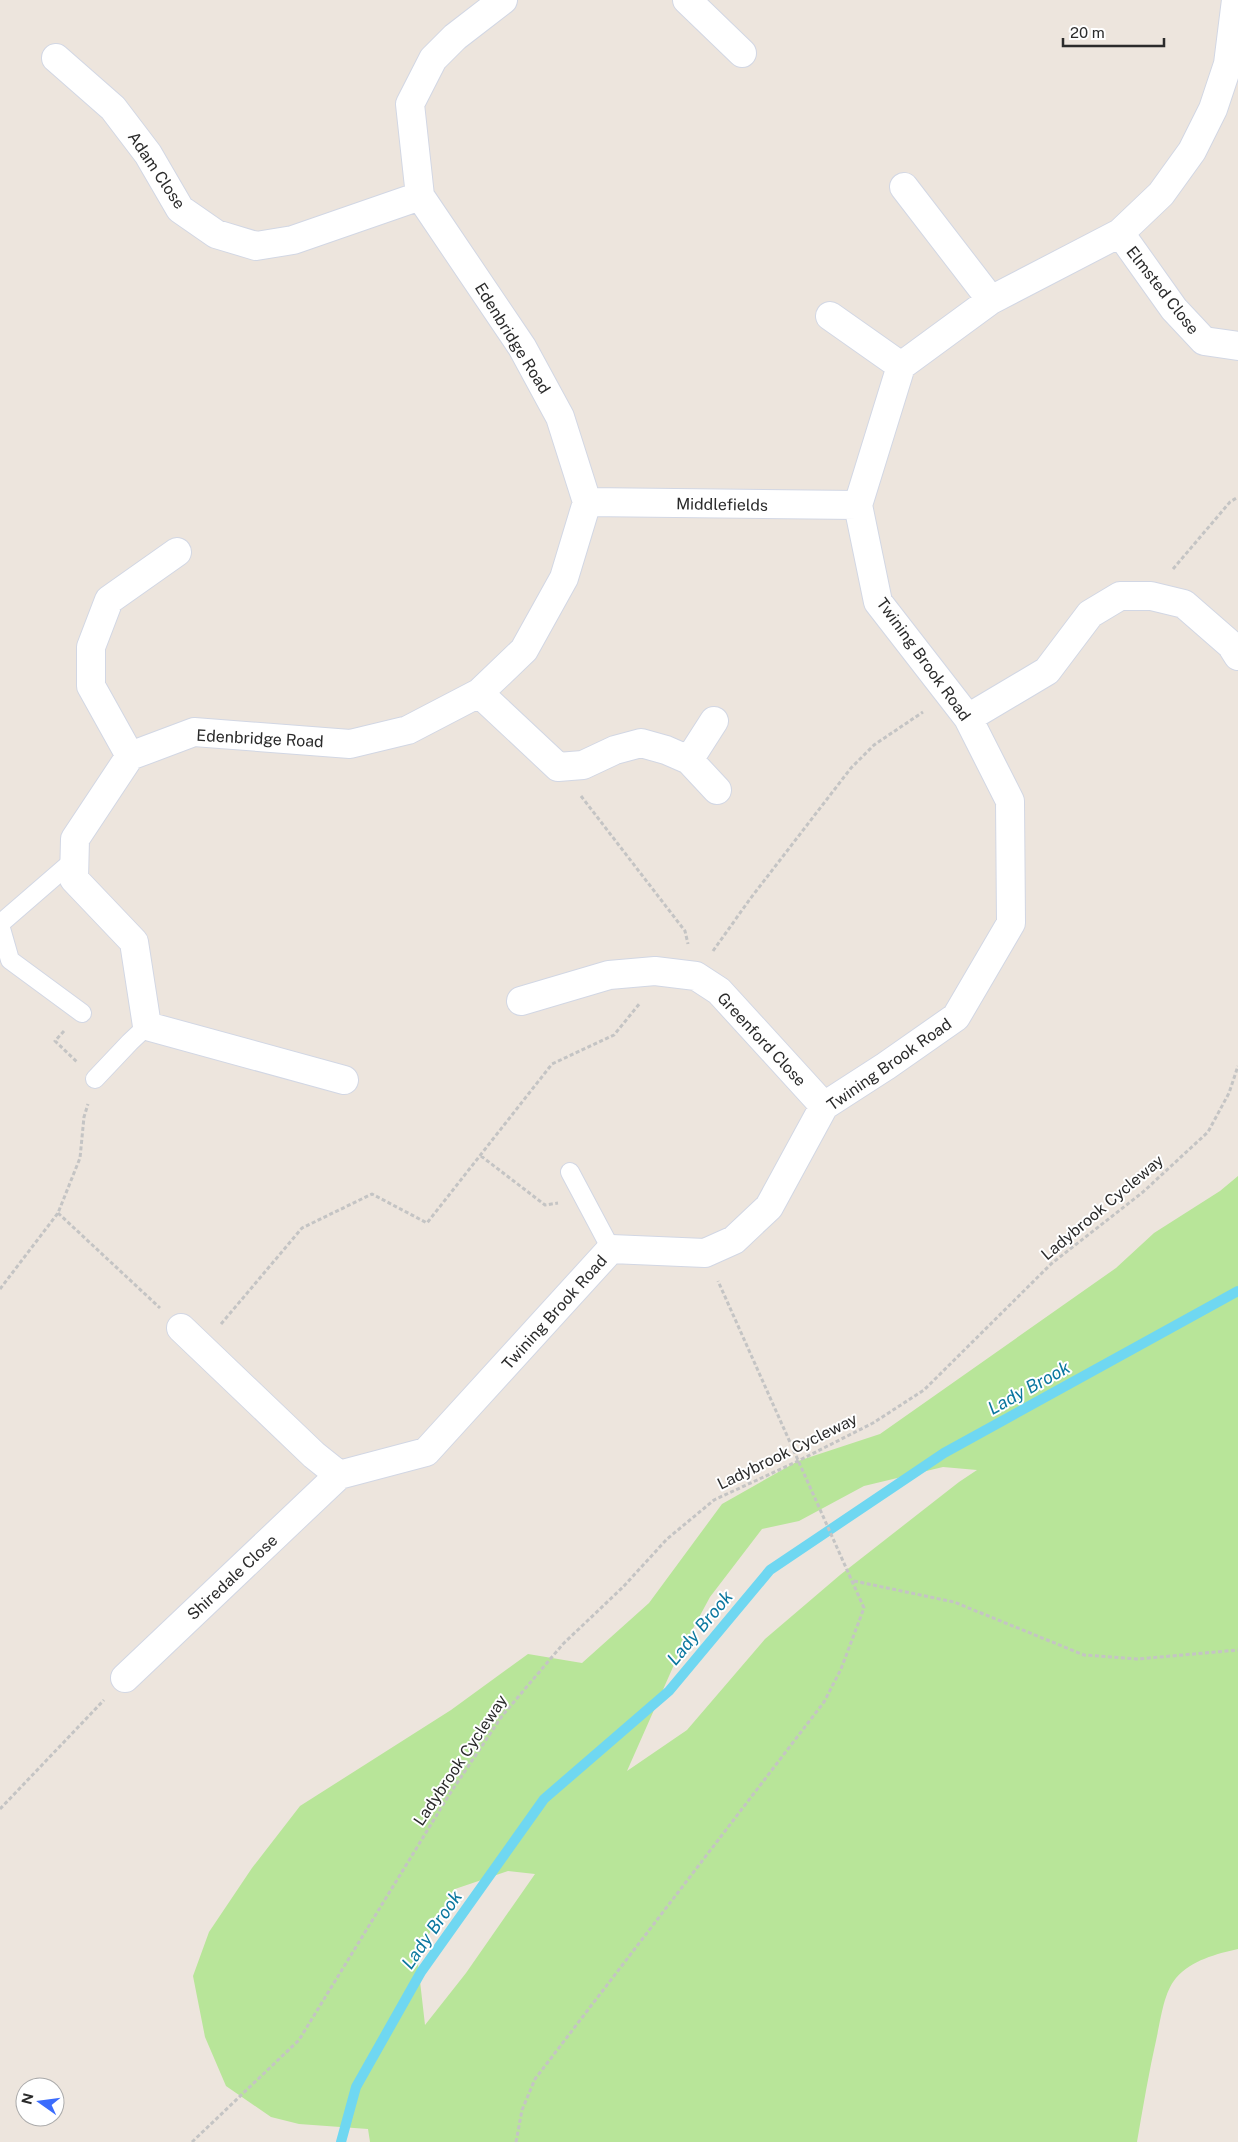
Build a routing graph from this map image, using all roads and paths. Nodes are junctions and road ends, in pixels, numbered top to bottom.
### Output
1 (503, 0) edge
2 (687, 0) edge
3 (1236, 0) edge
4 (742, 53) dead end
5 (56, 58) dead end
6 (904, 187) dead end
7 (420, 196) junction
8 (1120, 234) junction
9 (992, 300) junction
10 (830, 316) dead end
11 (1238, 346) edge
12 (901, 366) junction
13 (1238, 497) edge
14 (587, 502) junction
15 (858, 505) junction
16 (177, 552) dead end
17 (1150, 596) junction
18 (1238, 656) edge
19 (479, 693) junction
20 (949, 694) junction
21 (968, 718) junction
22 (714, 721) dead end
23 (130, 756) junction
24 (689, 760) junction
25 (558, 767) junction
26 (717, 790) dead end
27 (75, 860) junction
28 (0, 924) edge
29 (666, 972) junction
30 (696, 976) junction
31 (521, 1002) dead end
32 (82, 1013) joint
33 (147, 1026) junction
34 (1238, 1066) edge
35 (95, 1079) junction
36 (344, 1080) dead end
37 (824, 1106) junction
38 (480, 1156) junction
39 (570, 1172) dead end
40 (584, 1198) junction
41 (58, 1213) junction
42 (611, 1250) junction
43 (705, 1253) junction
44 (0, 1288) edge
45 (180, 1328) joint
46 (202, 1348) junction
47 (798, 1461) junction
48 (340, 1475) junction
49 (853, 1581) junction
50 (1238, 1650) edge
51 (125, 1678) joint
52 (0, 1809) edge
53 (192, 2142) edge
54 (516, 2142) edge

1 - 7 street, Edenbridge Road
2 - 4 street
3 - 8 street
5 - 7 street, Adam Close
6 - 9 street
7 - 14 street, Edenbridge Road
8 - 9 street
8 - 11 street, Elmsted Close
9 - 12 street
10 - 12 street
12 - 15 street, Twining Brook Road
13 - 17 path
14 - 15 street, Middlefields
14 - 19 street, Edenbridge Road
15 - 20 street, Twining Brook Road
16 - 23 street
17 - 18 street
17 - 21 street
19 - 23 street, Edenbridge Road
19 - 25 street
20 - 21 street, Twining Brook Road
20 - 30 path
21 - 37 street, Twining Brook Road
22 - 24 street
23 - 27 street
24 - 25 street
24 - 26 street
25 - 30 path
27 - 28 lane
27 - 33 street
28 - 32 lane
29 - 30 street, Greenford Close
29 - 31 street, Greenford Close
29 - 38 path
30 - 37 street, Greenford Close
32 - 35 path
33 - 35 lane
33 - 36 street
34 - 47 path, Ladybrook Cycleway
35 - 41 path
37 - 43 street, Twining Brook Road
38 - 40 path
38 - 46 path
39 - 40 lane
40 - 42 lane
41 - 44 path
41 - 45 path
42 - 43 street, Twining Brook Road
42 - 48 street, Twining Brook Road
43 - 47 path
45 - 46 street
46 - 48 street
47 - 49 path
47 - 53 path, Ladybrook Cycleway
48 - 51 street, Shiredale Close
49 - 50 path
49 - 54 path
51 - 52 path

